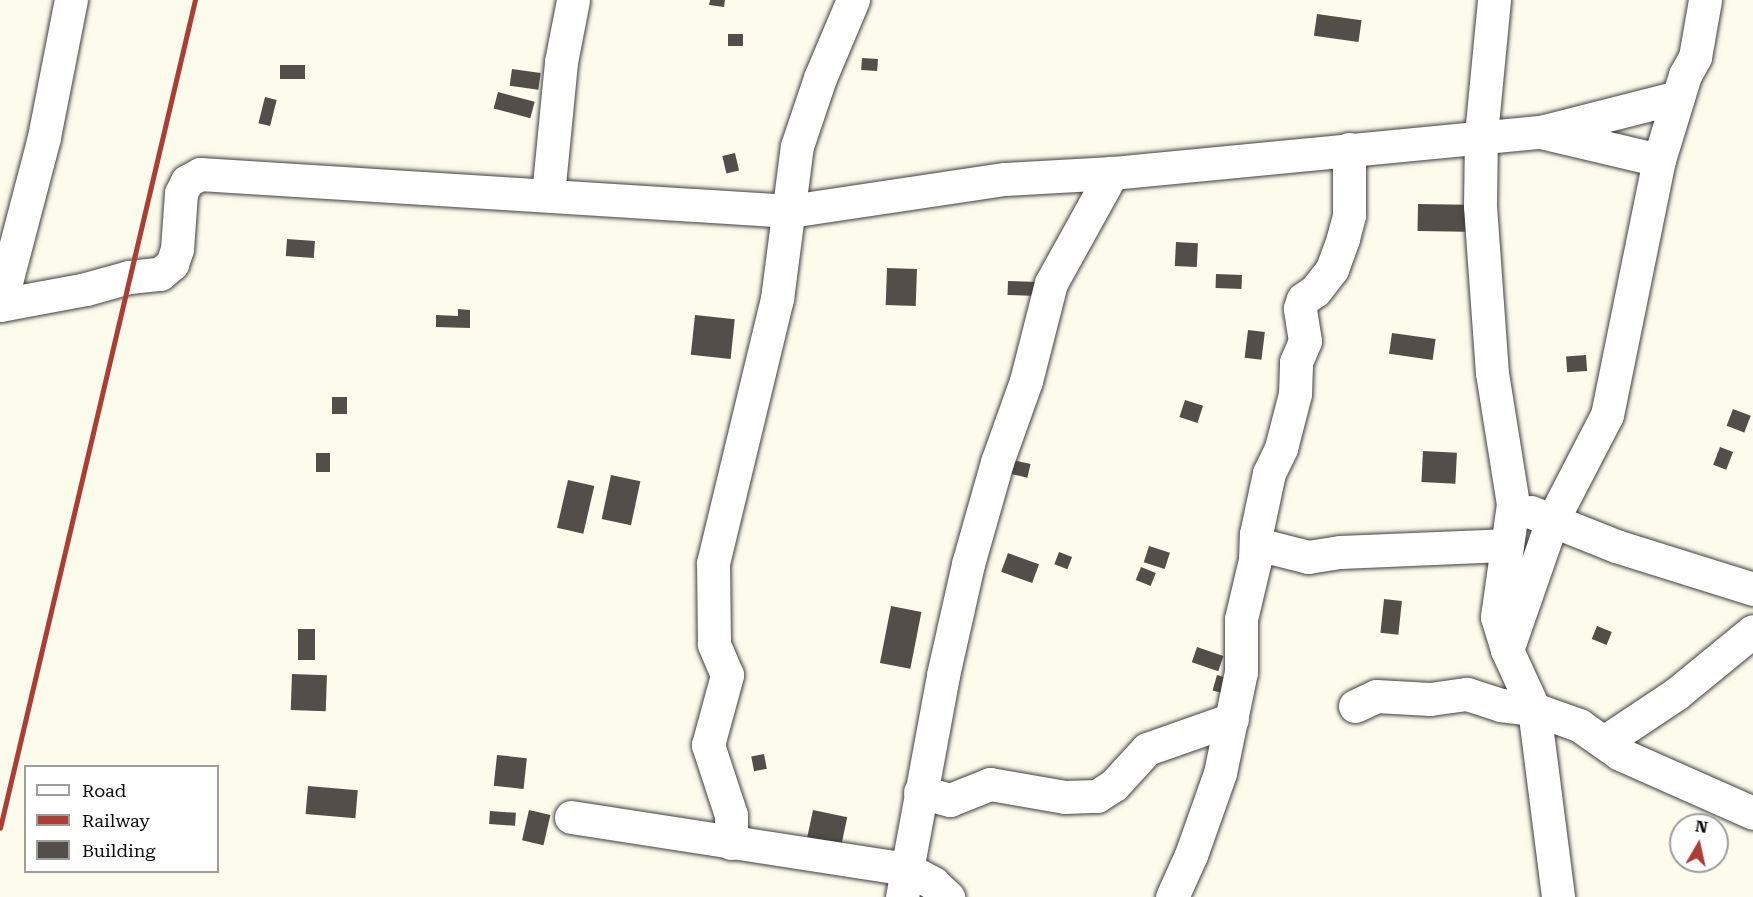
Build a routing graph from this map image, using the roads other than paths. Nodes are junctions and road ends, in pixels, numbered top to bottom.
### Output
1 (71, 0) edge
2 (573, 0) edge
3 (854, 0) edge
4 (1494, 0) edge
5 (1706, 0) edge
6 (1678, 97) junction
7 (1541, 132) junction
8 (1481, 135) junction
9 (1349, 149) junction
10 (1659, 160) junction
11 (1112, 173) junction
12 (548, 195) junction
13 (790, 211) junction
14 (0, 305) edge
15 (1513, 504) junction
16 (1552, 521) junction
17 (1257, 544) junction
18 (1504, 545) junction
19 (1753, 589) edge
20 (1753, 631) edge
21 (1507, 650) junction
22 (1355, 706) dead end
23 (1534, 709) junction
24 (1232, 719) junction
25 (1604, 742) junction
26 (920, 792) junction
27 (1753, 813) edge
28 (571, 817) dead end
29 (731, 843) junction
30 (905, 883) edge
31 (948, 897) edge
32 (1172, 897) edge
33 (1558, 897) edge

1 - 14 street
2 - 12 street
3 - 13 street
4 - 8 street
5 - 6 street
6 - 7 street
6 - 10 street
7 - 8 street
7 - 10 street
8 - 9 street
8 - 15 street
9 - 11 street
9 - 17 street
10 - 16 street
11 - 13 street
11 - 26 street
12 - 13 street
12 - 14 street
13 - 29 street
15 - 16 street
15 - 18 street
16 - 19 street
16 - 21 street
17 - 18 street
17 - 24 street
18 - 21 street
20 - 25 street
21 - 23 street
22 - 23 street
23 - 25 street
23 - 33 street
24 - 26 street
24 - 32 street
25 - 27 street
26 - 30 street
28 - 29 street
29 - 30 street
30 - 31 street

